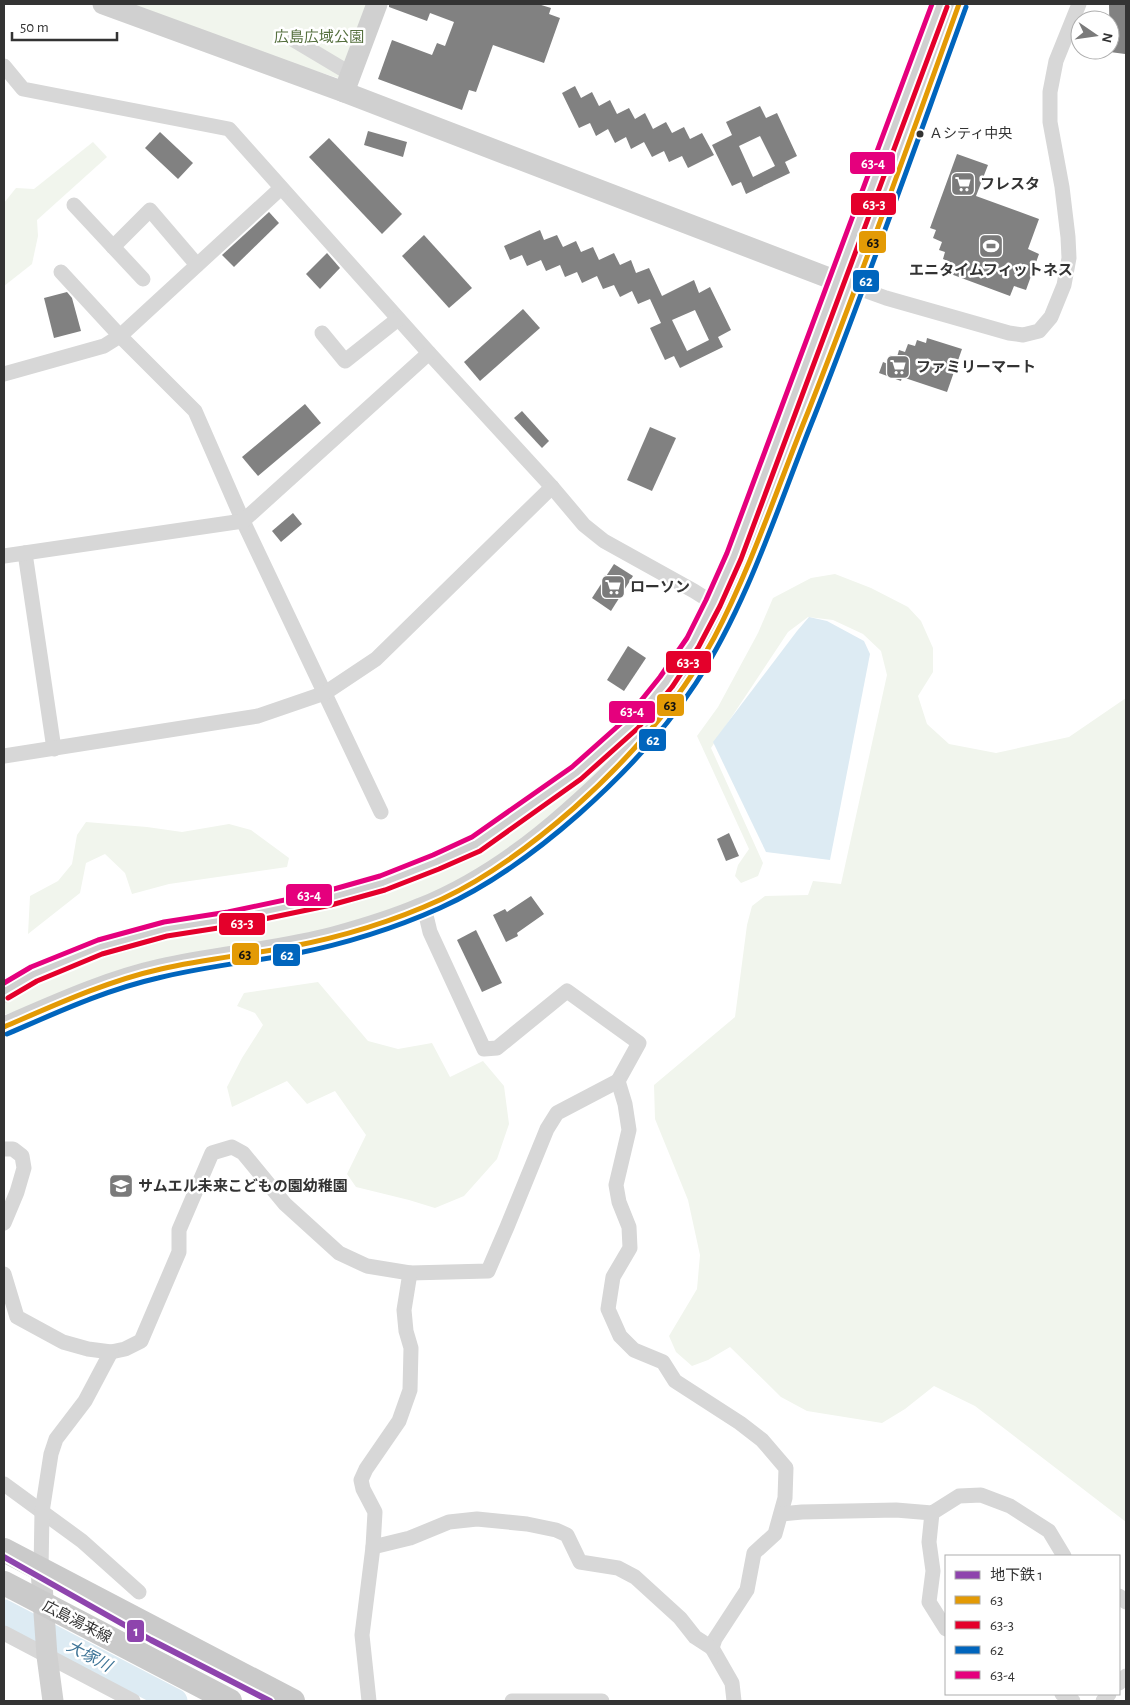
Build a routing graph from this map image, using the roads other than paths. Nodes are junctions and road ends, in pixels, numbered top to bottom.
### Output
1 (102, 4) edge
2 (377, 4) edge
3 (940, 4) edge
4 (959, 4) edge
5 (1078, 4) edge
6 (294, 40) dead end
7 (4, 66) edge
8 (347, 83) junction
9 (281, 188) junction
10 (74, 205) dead end
11 (113, 247) junction
12 (197, 265) junction
13 (61, 272) dead end
14 (143, 279) dead end
15 (846, 284) junction
16 (398, 319) junction
17 (322, 333) dead end
18 (120, 336) junction
19 (428, 353) junction
20 (4, 374) edge
21 (552, 487) junction
22 (243, 521) junction
23 (25, 553) junction
24 (4, 556) edge
25 (713, 603) junction
26 (325, 693) junction
27 (54, 748) junction
28 (4, 756) edge
29 (381, 812) dead end
30 (424, 907) junction
31 (4, 992) edge
32 (4, 1027) edge
33 (618, 1081) junction
34 (4, 1149) edge
35 (4, 1224) edge
36 (410, 1273) junction
37 (4, 1274) edge
38 (111, 1352) junction
39 (4, 1484) edge
40 (42, 1512) junction
41 (932, 1513) junction
42 (780, 1514) junction
43 (373, 1546) junction
44 (4, 1550) edge
45 (1063, 1555) edge
46 (42, 1570) junction
47 (4, 1584) edge
48 (139, 1592) dead end
49 (43, 1610) junction
50 (945, 1627) edge
51 (4, 1633) edge
52 (712, 1648) junction
53 (47, 1652) junction
54 (53, 1701) edge
55 (133, 1701) edge
56 (230, 1701) edge
57 (293, 1701) edge
58 (369, 1701) edge
59 (512, 1701) edge
60 (602, 1701) edge
61 (734, 1701) edge

1 - 8 street
2 - 8 street
3 - 15 street
4 - 15 street
5 - 15 street
6 - 8 street
7 - 9 street
8 - 15 street
9 - 12 street
9 - 16 street
10 - 11 street
11 - 12 street
11 - 14 street
12 - 18 street
13 - 18 street
15 - 25 street
15 - 30 street
16 - 17 street
16 - 19 street
18 - 20 street
18 - 22 street
19 - 21 street
19 - 22 street
21 - 25 street
21 - 26 street
22 - 23 street
22 - 26 street
23 - 24 street
23 - 27 street
25 - 31 street
26 - 27 street
26 - 29 street
27 - 28 street
30 - 32 street
30 - 33 street
33 - 36 street
33 - 42 street
34 - 35 street
36 - 38 street
36 - 43 street
37 - 38 street
38 - 40 street
39 - 40 street
40 - 46 street
40 - 48 street
41 - 42 street
41 - 45 street
41 - 50 street
42 - 52 street
43 - 52 street
43 - 58 street
44 - 46 main road, 広島湯来線
46 - 49 street
46 - 57 main road, 広島湯来線
47 - 49 main road, 広島湯来線
49 - 53 street
49 - 56 main road, 広島湯来線
51 - 53 street
52 - 61 street
53 - 54 street
53 - 55 street
59 - 60 street

